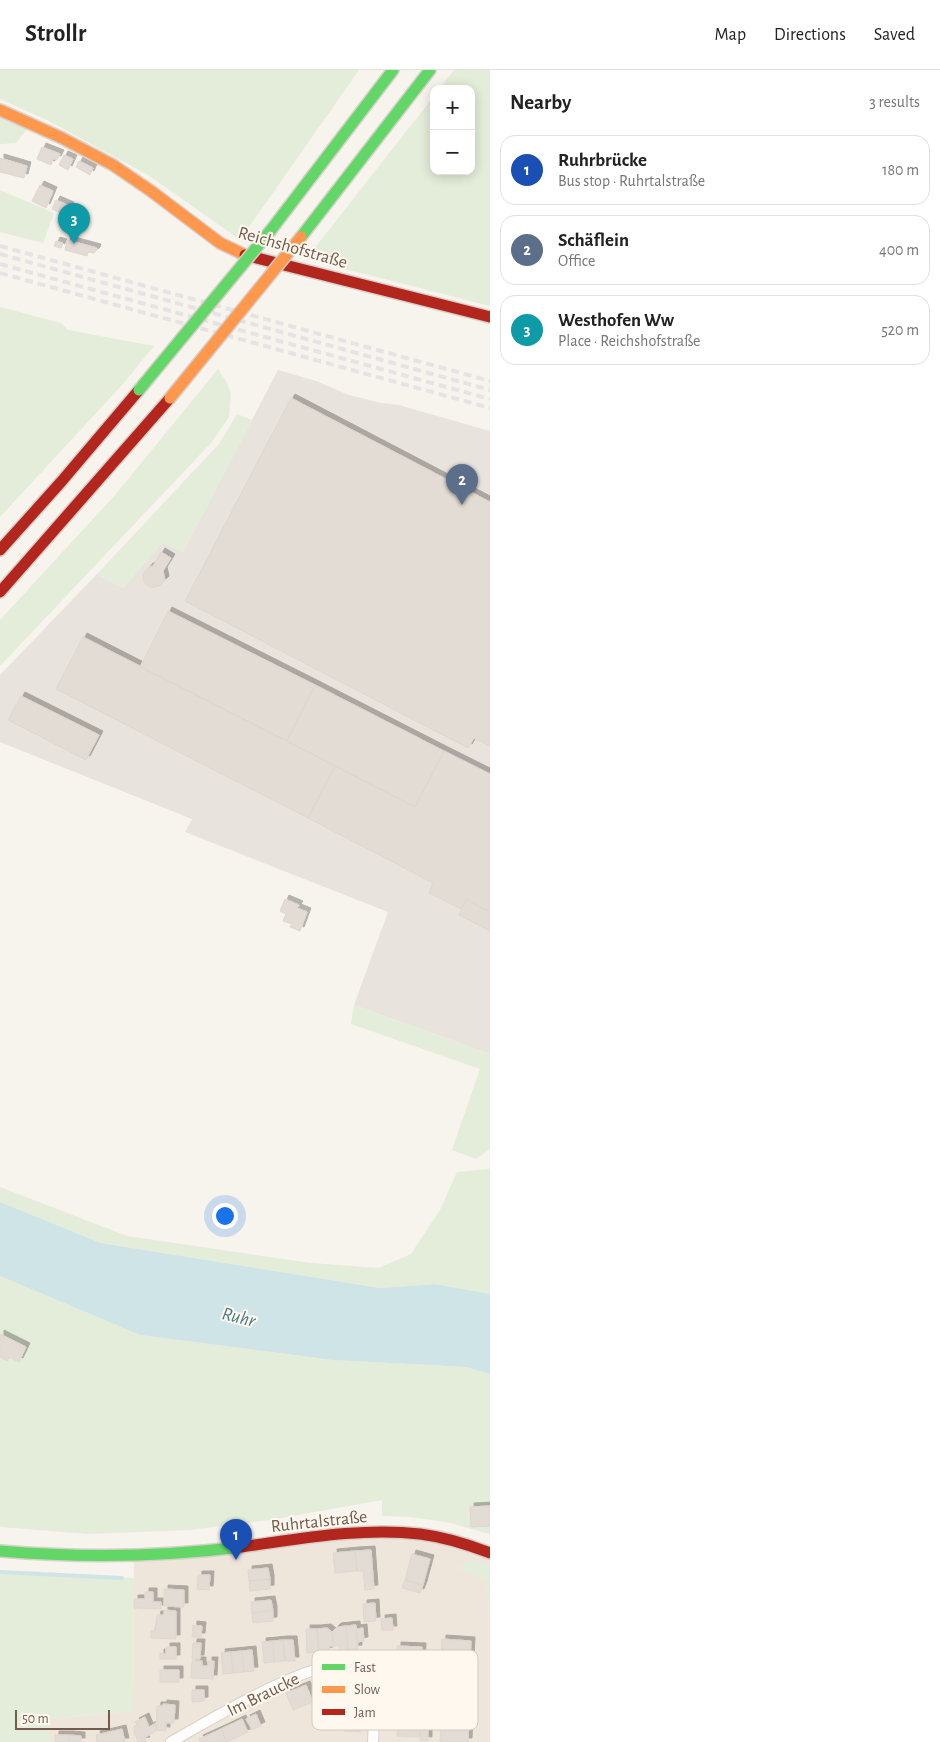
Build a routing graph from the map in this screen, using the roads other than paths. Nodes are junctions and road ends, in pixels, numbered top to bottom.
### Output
1 (394, 70) edge
2 (430, 70) edge
3 (0, 110) edge
4 (490, 317) edge
5 (0, 550) edge
6 (0, 592) edge
7 (0, 1551) edge
8 (490, 1553) edge
9 (312, 1671) edge
10 (171, 1742) edge

1 - 5 main road, bridge
2 - 6 main road, bridge
3 - 4 main road, Reichshofstraße
7 - 8 main road, Ruhrtalstraße
9 - 10 street, Im Braucke

